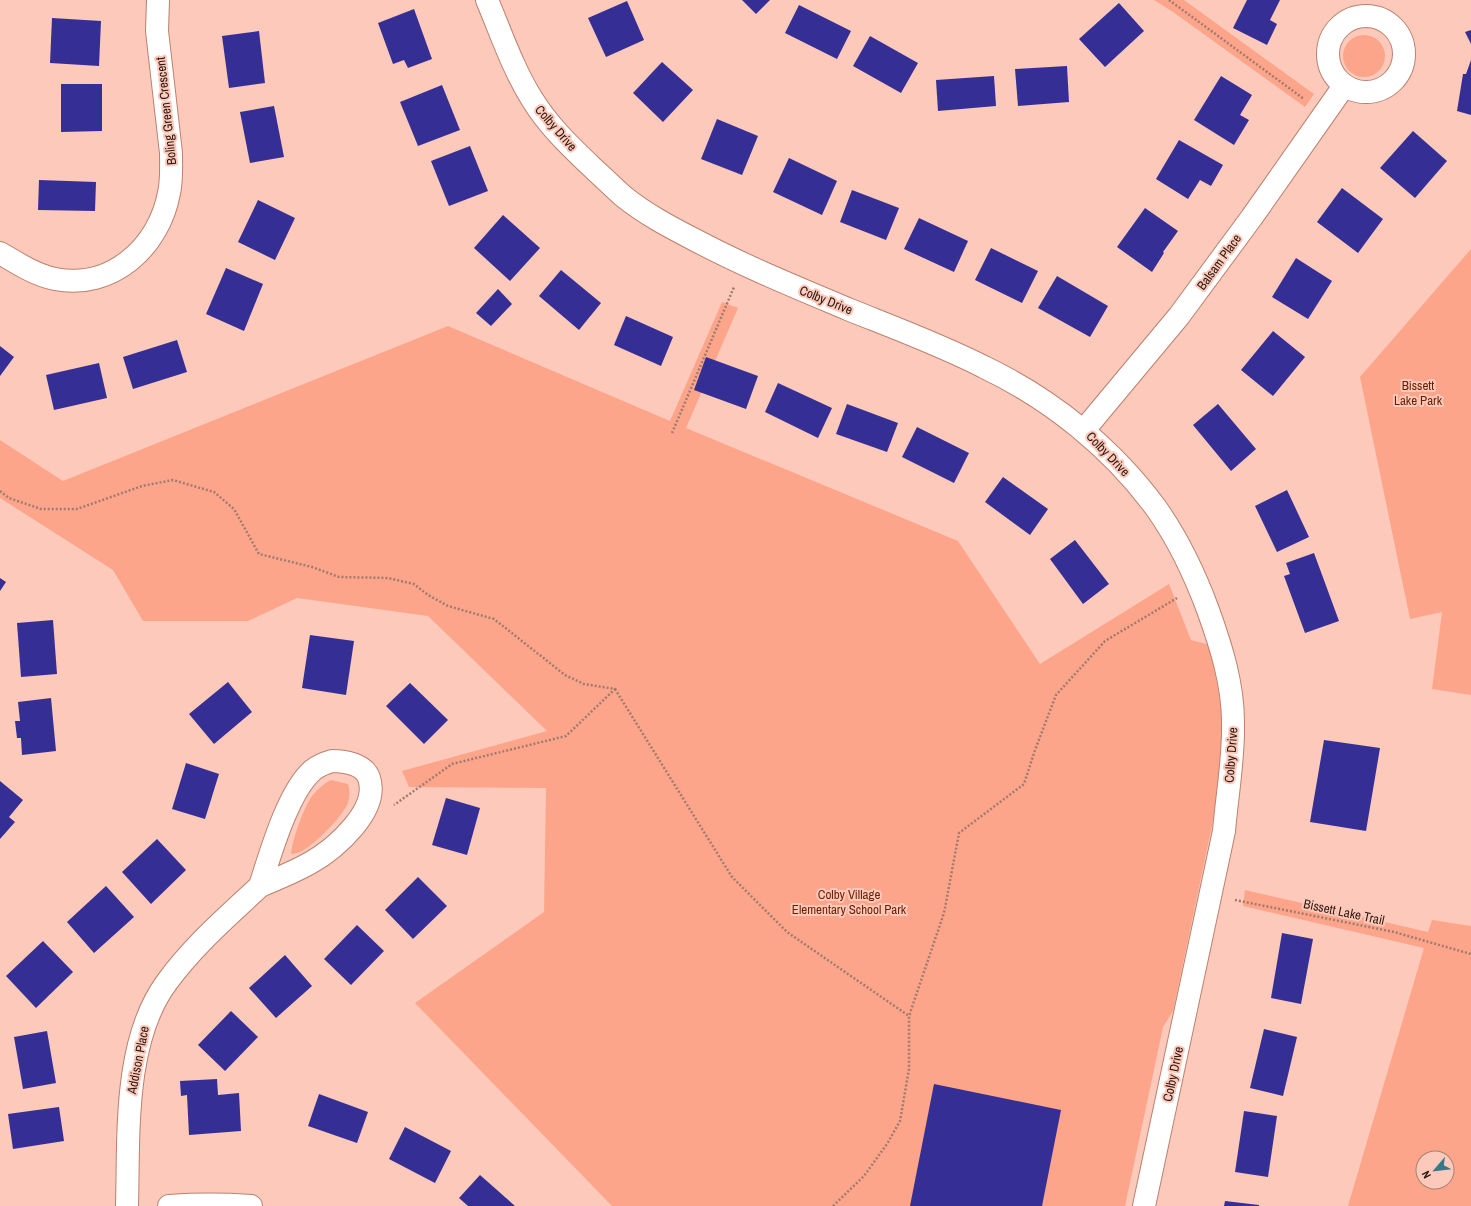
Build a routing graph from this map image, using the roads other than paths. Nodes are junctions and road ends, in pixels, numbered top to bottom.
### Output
1 (158, 0) edge
2 (487, 0) edge
3 (1344, 86) dead end
4 (0, 253) edge
5 (1084, 430) junction
6 (260, 886) junction
7 (127, 1206) edge
8 (169, 1206) edge
9 (251, 1206) edge
10 (1144, 1206) edge

1 - 4 street, Boling Green Crescent
2 - 5 street, Colby Drive
3 - 5 street, Balsam Place
5 - 10 street, Colby Drive
6 - 6 street, Addison Place
6 - 7 street, Addison Place
8 - 9 street

